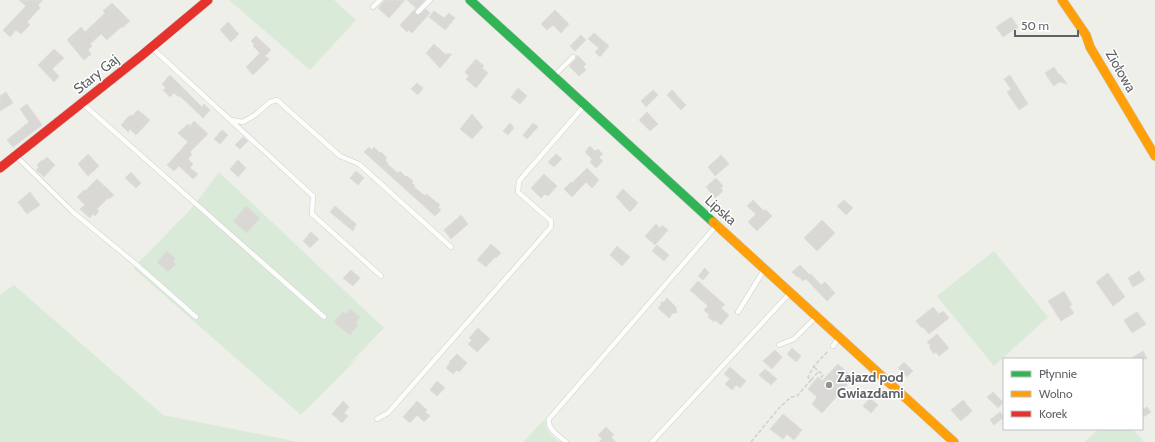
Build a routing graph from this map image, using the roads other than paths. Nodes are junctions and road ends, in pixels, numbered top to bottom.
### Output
1 (208, 0) edge
2 (380, 0) edge
3 (430, 0) edge
4 (470, 0) edge
5 (1062, 0) edge
6 (373, 7) dead end
7 (418, 12) dead end
8 (151, 47) junction
9 (573, 57) dead end
10 (554, 76) junction
11 (82, 103) junction
12 (585, 104) junction
13 (229, 119) junction
14 (15, 156) junction
15 (1155, 156) edge
16 (0, 168) edge
17 (718, 225) junction
18 (451, 248) dead end
19 (765, 269) junction
20 (382, 276) dead end
21 (790, 292) junction
22 (738, 312) dead end
23 (816, 316) junction
24 (196, 317) dead end
25 (324, 317) dead end
26 (839, 338) junction
27 (779, 345) dead end
28 (833, 346) road end
29 (377, 419) dead end
30 (566, 442) edge
31 (652, 442) edge
32 (954, 442) edge

1 - 8 street, Stary Gaj
2 - 6 lane
3 - 7 lane
4 - 10 street, Lipska
5 - 15 street, Ziołowa
8 - 11 street, Stary Gaj
8 - 13 lane
9 - 10 lane
10 - 12 street, Lipska
11 - 14 street, Stary Gaj
11 - 25 lane
12 - 17 street, Lipska
12 - 29 lane
13 - 18 lane
13 - 20 lane
14 - 16 street, Stary Gaj
14 - 24 lane
17 - 19 street, Lipska
17 - 30 lane
19 - 21 street, Lipska
19 - 22 lane
21 - 23 street, Lipska
21 - 31 lane
23 - 26 street, Lipska
23 - 27 lane
26 - 28 lane
26 - 32 street, Lipska

